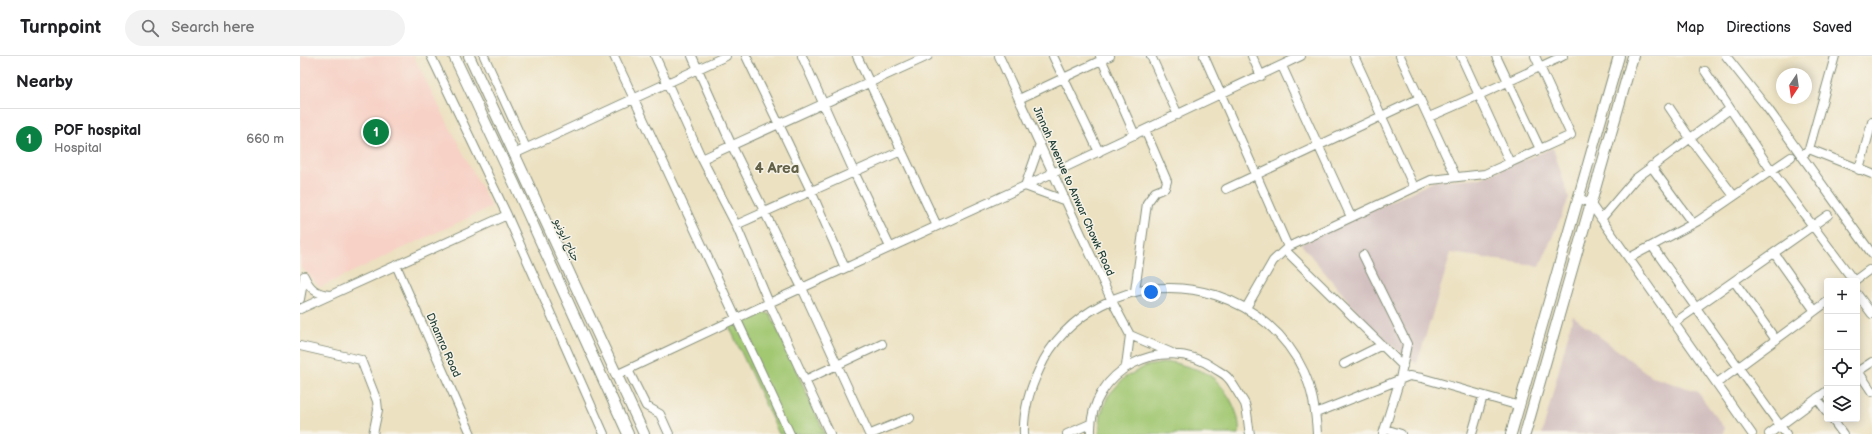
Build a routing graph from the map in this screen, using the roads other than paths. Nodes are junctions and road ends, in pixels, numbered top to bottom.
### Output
1 (431, 56) edge
2 (454, 56) edge
3 (469, 56) edge
4 (484, 56) edge
5 (614, 56) edge
6 (655, 56) edge
7 (692, 56) edge
8 (726, 56) edge
9 (746, 56) edge
10 (802, 56) edge
11 (857, 56) edge
12 (928, 56) edge
13 (999, 56) edge
14 (1053, 56) edge
15 (1110, 56) edge
16 (1151, 56) edge
17 (1204, 56) edge
18 (1252, 56) edge
19 (1300, 56) edge
20 (1354, 56) edge
21 (1400, 56) edge
22 (1461, 56) edge
23 (1496, 56) edge
24 (1535, 56) edge
25 (1563, 56) edge
26 (1633, 56) edge
27 (1726, 56) edge
28 (1835, 56) edge
29 (1101, 58) edge
30 (914, 59) edge
31 (1616, 59) edge
32 (1282, 66) junction
33 (1540, 67) junction
34 (698, 69) junction
35 (1705, 72) dead end
36 (1261, 76) junction
37 (1064, 78) junction
38 (1508, 80) junction
39 (667, 83) junction
40 (869, 83) junction
41 (1220, 95) junction
42 (1480, 96) junction
43 (634, 98) junction
44 (1420, 98) junction
45 (1020, 99) junction
46 (824, 104) junction
47 (1669, 107) dead end
48 (1730, 109) junction
49 (1178, 115) junction
50 (1382, 116) junction
51 (1429, 117) junction
52 (1872, 122) edge
53 (778, 125) junction
54 (1146, 130) junction
55 (1135, 135) junction
56 (1690, 138) junction
57 (1040, 144) junction
58 (732, 146) junction
59 (1319, 146) junction
60 (526, 148) junction
61 (1540, 149) junction
62 (1809, 149) junction
63 (901, 151) junction
64 (1099, 152) junction
65 (514, 154) junction
66 (1802, 156) junction
67 (1791, 157) dead end
68 (702, 159) junction
69 (1510, 163) junction
70 (1651, 166) junction
71 (1772, 170) junction
72 (1859, 170) junction
73 (854, 172) junction
74 (1053, 173) junction
75 (1257, 174) junction
76 (1872, 174) edge
77 (1456, 177) junction
78 (1025, 186) junction
79 (1414, 187) junction
80 (1226, 189) dead end
81 (811, 191) junction
82 (1734, 196) junction
83 (1579, 198) junction
84 (1066, 201) junction
85 (1590, 203) junction
86 (764, 212) junction
87 (507, 215) junction
88 (1828, 215) dead end
89 (1351, 217) junction
90 (1601, 219) junction
91 (736, 224) junction
92 (1693, 224) junction
93 (937, 226) junction
94 (1813, 226) junction
95 (1652, 246) junction
96 (890, 247) junction
97 (1287, 248) junction
98 (1774, 253) junction
99 (1872, 254) edge
100 (1363, 255) dead end
101 (1629, 258) junction
102 (396, 266) junction
103 (845, 268) junction
104 (1869, 270) dead end
105 (1556, 278) junction
106 (1852, 278) edge
107 (1858, 278) edge
108 (1734, 281) junction
109 (1569, 282) junction
110 (802, 288) junction
111 (1135, 291) junction
112 (331, 295) junction
113 (1860, 298) edge
114 (300, 299) edge
115 (1111, 300) junction
116 (769, 302) junction
117 (1824, 304) edge
118 (1246, 308) junction
119 (1696, 308) junction
120 (300, 309) edge
121 (1815, 311) junction
122 (1872, 314) edge
123 (735, 319) junction
124 (1674, 323) junction
125 (1130, 335) junction
126 (1776, 340) junction
127 (882, 344) dead end
128 (1382, 345) junction
129 (300, 346) edge
130 (1173, 353) junction
131 (1872, 362) edge
132 (1344, 364) dead end
133 (837, 365) junction
134 (1126, 366) junction
135 (1403, 366) junction
136 (1739, 368) junction
137 (1860, 369) edge
138 (628, 370) junction
139 (616, 375) junction
140 (1860, 375) edge
141 (1400, 379) junction
142 (805, 380) junction
143 (1716, 383) junction
144 (1872, 392) edge
145 (1824, 393) edge
146 (1483, 396) junction
147 (1817, 398) junction
148 (1520, 406) junction
149 (1824, 408) edge
150 (1316, 413) junction
151 (910, 418) dead end
152 (1834, 422) edge
153 (1090, 424) junction
154 (1780, 426) junction
155 (1384, 432) edge
156 (373, 434) edge
157 (471, 434) edge
158 (604, 434) edge
159 (628, 434) edge
160 (644, 434) edge
161 (669, 434) edge
162 (790, 434) edge
163 (830, 434) edge
164 (870, 434) edge
165 (1024, 434) edge
166 (1067, 434) edge
167 (1091, 434) edge
168 (1250, 434) edge
169 (1317, 434) edge
170 (1401, 434) edge
171 (1472, 434) edge
172 (1511, 434) edge
173 (1525, 434) edge
174 (1752, 434) edge
175 (1769, 434) edge
176 (1786, 434) edge
177 (1843, 434) edge

1 - 87 street
2 - 159 main road
3 - 65 main road, جناح ایونیو
4 - 60 street
5 - 43 street
6 - 39 street
7 - 34 street
8 - 34 street
9 - 53 street
10 - 46 street
11 - 40 street
12 - 30 street
13 - 45 street, Jinnah Avenue to Anwar Chowk Road
14 - 37 street
15 - 29 street
16 - 49 street
17 - 41 street
18 - 36 street
19 - 32 street
20 - 50 street
21 - 44 street
22 - 42 street
23 - 38 street
24 - 33 street
25 - 33 street
26 - 85 main road
27 - 66 street
28 - 62 street
29 - 37 street
29 - 55 street
30 - 40 street
31 - 83 main road
32 - 36 street
32 - 59 street
33 - 38 street
33 - 61 street
34 - 39 street
34 - 58 street
35 - 48 street
36 - 41 street
37 - 45 street
37 - 64 street
38 - 42 street
38 - 61 street
39 - 43 street
39 - 68 street
40 - 46 street
40 - 63 street
41 - 49 street
41 - 75 street
42 - 51 street
42 - 69 street
43 - 60 street
43 - 123 street
44 - 50 street
44 - 51 street
45 - 57 street, Jinnah Avenue to Anwar Chowk Road
46 - 53 street
46 - 73 street
47 - 56 street
48 - 56 street
48 - 71 street
49 - 54 street
50 - 59 street
50 - 79 street
51 - 77 street
52 - 72 street
53 - 58 street
53 - 81 street
54 - 55 street
54 - 111 street
55 - 64 street
56 - 70 street
56 - 82 street
57 - 74 street, Jinnah Avenue to Anwar Chowk Road
57 - 78 street
58 - 68 street
58 - 86 street
59 - 75 street
59 - 89 street
60 - 65 street
61 - 69 street
62 - 66 street
62 - 72 street
63 - 73 street
63 - 93 street
64 - 74 street
65 - 139 main road, جناح ایونیو
66 - 99 street
67 - 71 street
68 - 91 street
69 - 77 street
70 - 90 street
70 - 92 street
71 - 82 street
71 - 94 street
72 - 76 street
73 - 81 street
73 - 96 street
74 - 78 street
74 - 84 street, Jinnah Avenue to Anwar Chowk Road
75 - 80 street
75 - 97 street
77 - 79 street
78 - 84 street
78 - 93 street
79 - 89 street
81 - 86 street
81 - 103 street
82 - 92 street
83 - 85 street
83 - 105 main road
84 - 115 street, Jinnah Avenue to Anwar Chowk Road
85 - 90 street
85 - 109 main road
86 - 91 street
86 - 110 street
87 - 102 street
87 - 158 street
88 - 94 street
89 - 97 street
90 - 101 street
91 - 116 street
92 - 95 street
93 - 96 street
94 - 98 street
94 - 106 street
95 - 101 street
95 - 119 street
96 - 103 street
97 - 118 street
97 - 128 street
98 - 108 street
98 - 121 street
100 - 135 street
101 - 124 street
102 - 112 street
102 - 157 street, Dhamra Road
103 - 110 street
104 - 107 street
105 - 109 main road
105 - 148 main road
108 - 119 street
108 - 126 street
109 - 173 main road
110 - 116 street
110 - 133 street
111 - 115 street
111 - 118 street
112 - 114 street
112 - 120 street
113 - 122 street
115 - 125 street, Jinnah Avenue to Anwar Chowk Road
115 - 165 street
116 - 123 street
116 - 142 street
117 - 121 street
118 - 150 street
119 - 124 street
119 - 136 street
121 - 126 street
123 - 138 street
123 - 162 street
124 - 143 street
125 - 130 street
125 - 134 street
126 - 136 street
127 - 133 street
128 - 132 street
128 - 135 street
129 - 156 street
130 - 134 street
130 - 168 street
131 - 137 street
133 - 142 street
133 - 164 street
134 - 153 street
135 - 141 street
136 - 143 street
136 - 154 street
138 - 139 street
138 - 161 street
139 - 160 main road, جناح ایونیو
140 - 144 street
141 - 146 street
141 - 150 street
141 - 155 street
142 - 163 street
143 - 174 street
145 - 147 street
146 - 148 street
146 - 171 street
147 - 149 street
147 - 154 street
148 - 172 main road
150 - 169 street
151 - 164 street
152 - 177 street
153 - 166 street
153 - 167 street
154 - 175 street
154 - 176 street
155 - 170 street

